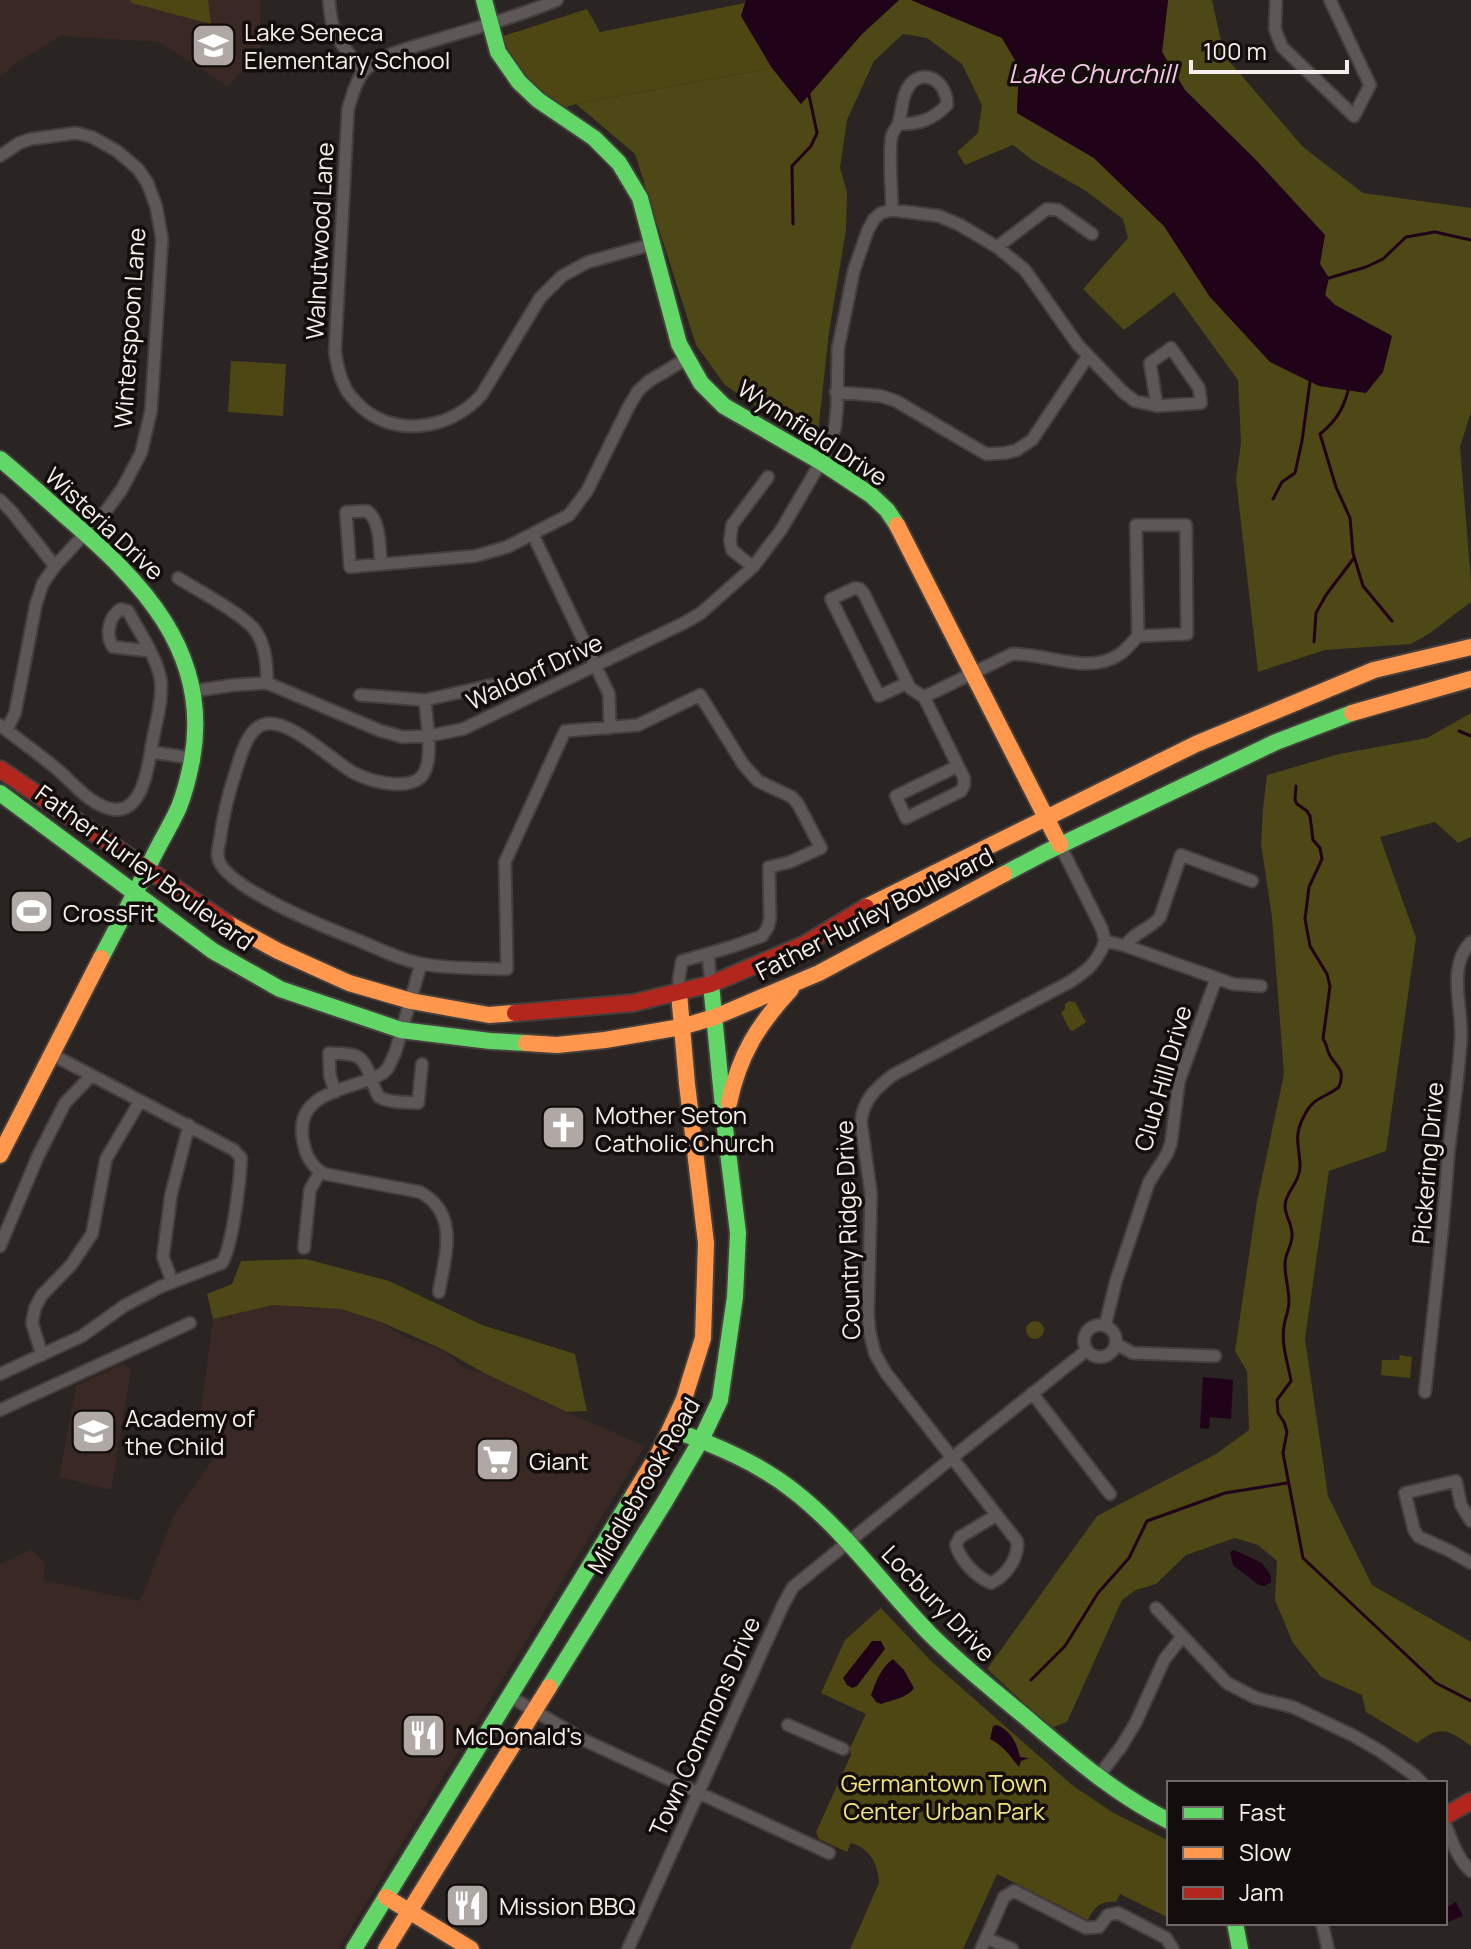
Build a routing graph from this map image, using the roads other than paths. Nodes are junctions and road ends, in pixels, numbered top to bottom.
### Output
1 (329, 0) edge
2 (484, 0) edge
3 (557, 0) edge
4 (1276, 0) edge
5 (1330, 0) edge
6 (490, 23) junction
7 (364, 71) junction
8 (899, 124) junction
9 (0, 156) edge
10 (892, 210) junction
11 (1092, 234) dead end
12 (653, 244) junction
13 (997, 247) junction
14 (1088, 356) junction
15 (686, 359) junction
16 (836, 392) junction
17 (1157, 406) junction
18 (0, 459) edge
19 (821, 462) junction
20 (768, 477) dead end
21 (0, 500) edge
22 (86, 533) junction
23 (533, 535) junction
24 (381, 563) junction
25 (55, 566) junction
26 (753, 567) junction
27 (178, 578) dead end
28 (1138, 636) junction
29 (1471, 647) edge
30 (150, 651) dead end
31 (595, 666) junction
32 (974, 672) junction
33 (1471, 679) edge
34 (267, 683) junction
35 (907, 683) junction
36 (492, 685) dead end
37 (194, 691) junction
38 (360, 695) dead end
39 (924, 697) junction
40 (425, 700) junction
41 (3, 727) edge
42 (610, 728) junction
43 (428, 736) junction
44 (151, 752) junction
45 (192, 758) junction
46 (958, 766) junction
47 (0, 769) edge
48 (0, 793) edge
49 (1046, 818) junction
50 (1060, 845) junction
51 (147, 870) junction
52 (1252, 881) dead end
53 (134, 894) junction
54 (1105, 941) junction
55 (1471, 942) edge
56 (1126, 946) junction
57 (708, 954) junction
58 (421, 964) junction
59 (1216, 979) junction
60 (798, 982) junction
61 (711, 984) junction
62 (1261, 986) dead end
63 (679, 993) junction
64 (411, 1001) junction
65 (715, 1017) junction
66 (681, 1027) junction
67 (401, 1030) junction
68 (51, 1054) junction
69 (422, 1064) dead end
70 (91, 1076) junction
71 (370, 1079) junction
72 (335, 1092) junction
73 (140, 1101) junction
74 (189, 1125) junction
75 (725, 1128) junction
76 (0, 1155) edge
77 (320, 1172) junction
78 (0, 1246) edge
79 (304, 1248) dead end
80 (172, 1281) junction
81 (439, 1292) dead end
82 (190, 1323) dead end
83 (1105, 1326) junction
84 (1116, 1344) junction
85 (1087, 1350) junction
86 (42, 1355) junction
87 (1215, 1356) dead end
88 (0, 1374) edge
89 (1425, 1392) dead end
90 (1032, 1393) junction
91 (0, 1410) edge
92 (671, 1429) junction
93 (701, 1440) junction
94 (953, 1457) junction
95 (1110, 1494) dead end
96 (997, 1515) junction
97 (1471, 1521) edge
98 (848, 1542) junction
99 (1471, 1563) edge
100 (1156, 1608) dead end
101 (1182, 1637) junction
102 (509, 1696) junction
103 (535, 1711) junction
104 (788, 1725) dead end
105 (843, 1749) dead end
106 (1097, 1778) junction
107 (1420, 1781) edge
108 (698, 1793) junction
109 (1471, 1801) edge
110 (1447, 1815) edge
111 (1167, 1820) edge
112 (1447, 1829) edge
113 (829, 1853) dead end
114 (1471, 1871) edge
115 (386, 1897) junction
116 (410, 1912) junction
117 (1235, 1925) edge
118 (1322, 1925) edge
119 (984, 1944) edge
120 (354, 1949) edge
121 (386, 1949) edge
122 (471, 1949) edge
123 (628, 1949) edge
124 (1012, 1949) edge
125 (1173, 1949) edge
126 (1240, 1949) edge
127 (1328, 1949) edge

1 - 7 street
2 - 6 main road, Wynnfield Drive
3 - 6 street
4 - 5 street
6 - 7 street
6 - 12 main road, Wynnfield Drive
7 - 12 street, Walnutwood Lane
8 - 8 street
8 - 10 street
9 - 22 street, Winterspoon Lane
10 - 13 street
10 - 16 street, Waldorf Drive
11 - 13 street
12 - 15 main road, Wynnfield Drive
13 - 14 street
14 - 16 street
14 - 17 street
15 - 19 main road, Wynnfield Drive
15 - 23 street
16 - 19 street, Waldorf Drive
17 - 17 street
18 - 22 main road, Wisteria Drive
19 - 26 street, Waldorf Drive
19 - 32 main road, Wynnfield Drive
20 - 26 street
21 - 25 street
22 - 25 street, Winterspoon Lane
22 - 37 main road, Wisteria Drive
23 - 24 street
23 - 31 street
24 - 24 street
25 - 41 street, Winterspoon Lane
26 - 31 street, Waldorf Drive
27 - 34 street
28 - 28 street
28 - 32 street
29 - 49 main road, Father Hurley Boulevard
30 - 44 street
31 - 42 street
31 - 43 street, Waldorf Drive
32 - 39 street
32 - 49 main road, Wynnfield Drive
33 - 50 main road, Father Hurley Boulevard
34 - 37 street, Waldorf Drive
34 - 43 street, Waldorf Drive
35 - 35 street
35 - 39 street
36 - 40 street
37 - 45 main road, Wisteria Drive
38 - 40 street
39 - 46 street
40 - 43 street
41 - 44 street
42 - 57 street
42 - 58 street
43 - 58 street
44 - 45 street
45 - 51 main road, Wisteria Drive
46 - 46 street
47 - 51 main road, Father Hurley Boulevard
48 - 53 main road, Father Hurley Boulevard
49 - 50 main road, Wynnfield Drive
49 - 61 main road, Father Hurley Boulevard
50 - 54 street
50 - 60 main road, Father Hurley Boulevard
51 - 53 main road, Wisteria Drive
51 - 64 main road, Father Hurley Boulevard
52 - 56 street
53 - 67 main road, Father Hurley Boulevard
53 - 68 main road, Wisteria Drive
54 - 56 street
54 - 94 street, Country Ridge Drive
55 - 89 street, Pickering Drive
56 - 59 street
57 - 61 street
57 - 63 street
58 - 64 street
59 - 62 street
59 - 83 street, Club Hill Drive
60 - 65 main road, Father Hurley Boulevard
60 - 75 main road
61 - 63 main road, Father Hurley Boulevard
61 - 65 main road, Middlebrook Road
63 - 64 main road, Father Hurley Boulevard
63 - 66 main road, Middlebrook Road
64 - 67 street
65 - 66 main road, Father Hurley Boulevard
65 - 75 main road, Middlebrook Road
66 - 67 main road, Father Hurley Boulevard
66 - 92 main road, Middlebrook Road
67 - 71 street
68 - 70 street
68 - 76 main road, Wisteria Drive
69 - 71 street
70 - 73 street
70 - 78 street
71 - 72 street
71 - 72 street
72 - 77 street
73 - 74 street
73 - 86 street
74 - 80 street
74 - 80 street
75 - 93 main road, Middlebrook Road
77 - 79 street
77 - 81 street
80 - 86 street
82 - 91 street
83 - 84 street
83 - 85 street, Club Hill Drive
84 - 85 street, Club Hill Drive
84 - 87 street
85 - 90 street, Club Hill Drive
86 - 88 street
90 - 94 street, Club Hill Drive
90 - 95 street
92 - 93 main road, Locbury Drive
92 - 102 main road, Middlebrook Road
93 - 98 main road, Locbury Drive
93 - 103 main road, Middlebrook Road
94 - 96 street, Country Ridge Drive
94 - 98 street, Club Hill Drive
96 - 96 street, Country Ridge Drive
97 - 99 street
98 - 106 main road, Locbury Drive
98 - 108 street, Town Commons Drive
100 - 101 street
101 - 106 street
101 - 107 street
102 - 103 street
102 - 115 main road, Middlebrook Road
103 - 108 street
103 - 116 main road, Middlebrook Road
104 - 105 street
106 - 111 main road, Locbury Drive
108 - 113 street
108 - 123 street, Town Commons Drive
109 - 110 main road
112 - 114 street
115 - 116 main road
115 - 120 main road, Middlebrook Road
116 - 121 main road, Middlebrook Road
116 - 122 main road
117 - 126 main road
118 - 127 street
119 - 124 street
119 - 125 street

